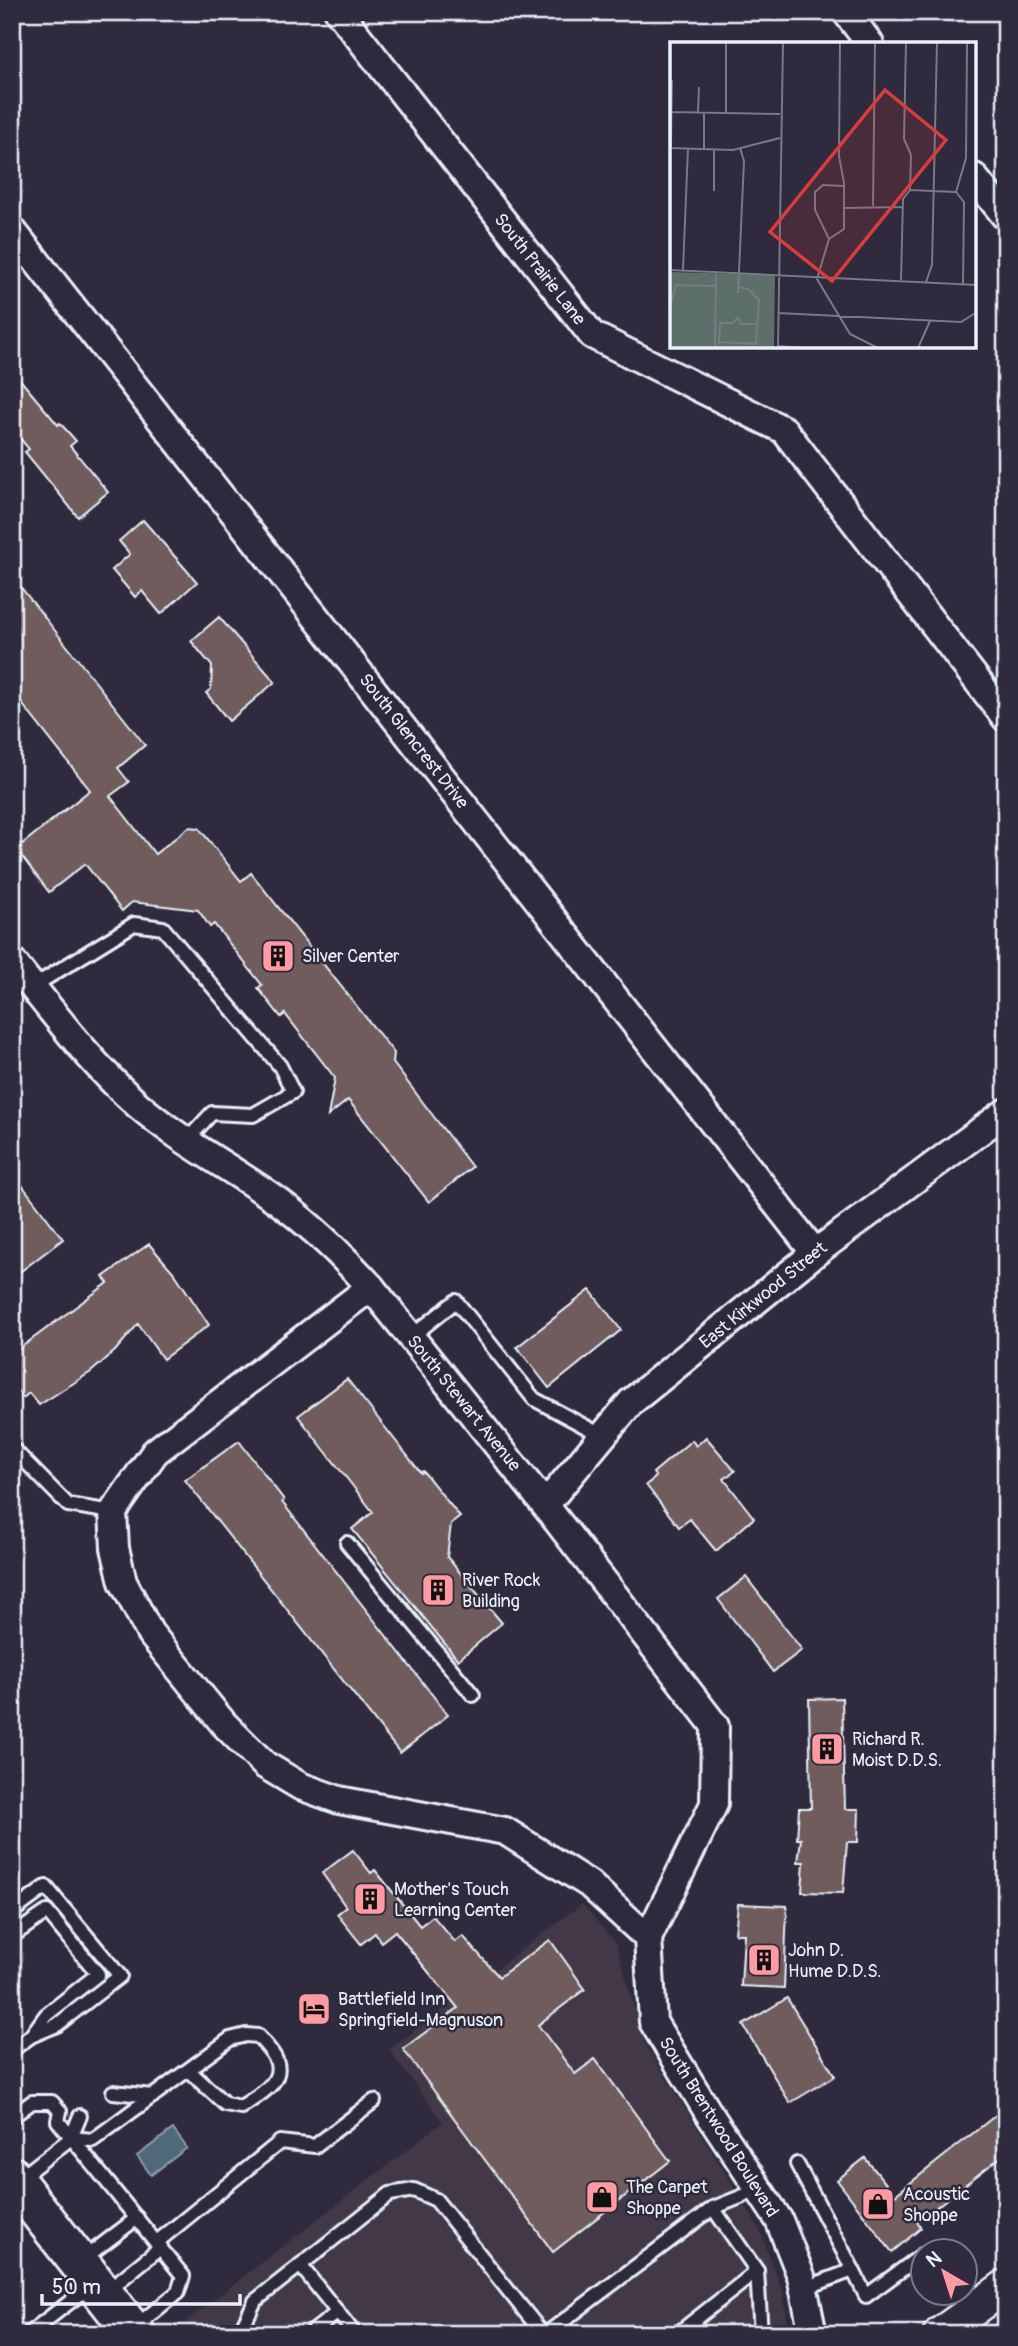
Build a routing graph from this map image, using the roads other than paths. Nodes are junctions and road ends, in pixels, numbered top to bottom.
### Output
1 (339, 12) edge
2 (846, 12) edge
3 (868, 42) edge
4 (976, 180) edge
5 (1006, 217) edge
6 (12, 230) edge
7 (1006, 718) edge
8 (12, 961) edge
9 (32, 987) junction
10 (1006, 1112) edge
11 (186, 1141) junction
12 (815, 1252) junction
13 (371, 1287) junction
14 (411, 1337) junction
15 (603, 1436) junction
16 (12, 1448) edge
17 (545, 1504) junction
18 (113, 1512) junction
19 (347, 1542) dead end
20 (473, 1695) dead end
21 (12, 1912) edge
22 (12, 1936) edge
23 (648, 1938) junction
24 (31, 2036) junction
25 (12, 2050) edge
26 (188, 2070) junction
27 (113, 2092) dead end
28 (153, 2096) junction
29 (374, 2101) dead end
30 (80, 2116) dead end
31 (12, 2118) edge
32 (71, 2138) junction
33 (797, 2164) dead end
34 (14, 2180) edge
35 (758, 2190) junction
36 (713, 2208) junction
37 (137, 2218) junction
38 (159, 2244) junction
39 (300, 2264) junction
40 (909, 2265) edge
41 (853, 2270) junction
42 (758, 2271) junction
43 (93, 2279) junction
44 (1006, 2286) edge
45 (803, 2289) junction
46 (338, 2312) junction
47 (133, 2332) edge
48 (240, 2333) edge
49 (310, 2333) edge
50 (28, 2334) edge
51 (355, 2334) edge
52 (544, 2334) edge
53 (677, 2334) edge
54 (761, 2334) edge
55 (813, 2334) edge
56 (940, 2334) edge

1 - 7 street, South Prairie Lane
2 - 3 street
4 - 5 street
6 - 12 street, South Glencrest Drive
8 - 9 street, South Stewart Avenue
9 - 11 street, South Stewart Avenue
9 - 11 lane
10 - 12 street, East Kirkwood Street
11 - 13 street, South Stewart Avenue
12 - 15 street, East Kirkwood Street
13 - 14 street, South Stewart Avenue
13 - 18 street
14 - 15 lane
14 - 17 street, South Stewart Avenue
15 - 17 street, East Kirkwood Street
16 - 18 lane
17 - 23 street, South Stewart Avenue
18 - 23 street
19 - 20 lane
21 - 24 lane
22 - 24 lane
23 - 35 street, South Brentwood Boulevard
24 - 25 lane
26 - 26 lane
26 - 28 lane
27 - 28 lane
28 - 32 lane
29 - 38 lane
30 - 32 lane
31 - 32 lane
32 - 34 lane
32 - 37 lane
33 - 41 lane
34 - 43 main road
35 - 36 lane
35 - 45 street, South Brentwood Boulevard
36 - 42 lane
36 - 52 lane
37 - 38 lane
37 - 43 lane
38 - 43 lane
38 - 47 lane
39 - 46 lane
39 - 48 lane
39 - 52 lane
40 - 41 lane
41 - 45 lane
42 - 53 lane
42 - 54 lane
43 - 47 main road
43 - 50 lane
44 - 56 street
45 - 55 street, South Brentwood Boulevard
46 - 49 lane
46 - 51 lane

